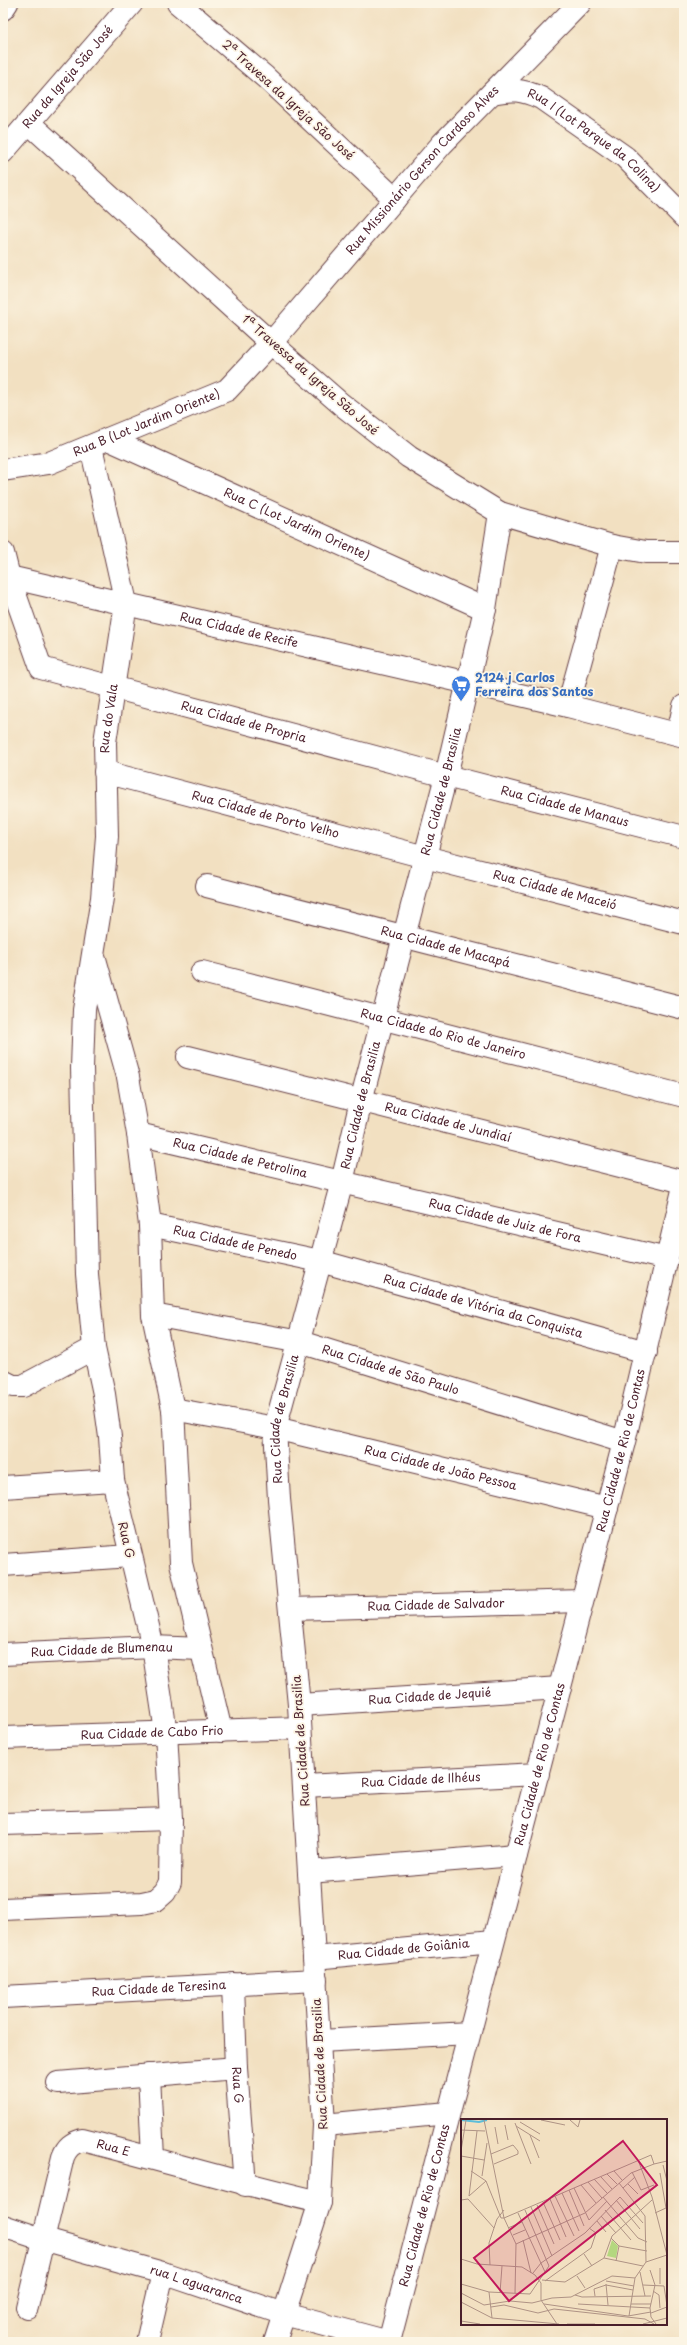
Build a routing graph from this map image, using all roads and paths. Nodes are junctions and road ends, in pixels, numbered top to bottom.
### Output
1 (7, 3) edge
2 (132, 3) edge
3 (178, 3) edge
4 (580, 3) edge
5 (3, 9) edge
6 (492, 93) junction
7 (28, 123) junction
8 (3, 152) edge
9 (395, 199) junction
10 (684, 217) edge
11 (271, 343) junction
12 (100, 445) junction
13 (3, 470) edge
14 (500, 512) junction
15 (612, 546) junction
16 (684, 552) edge
17 (3, 553) edge
18 (9, 577) junction
19 (126, 603) junction
20 (485, 609) junction
21 (468, 685) junction
22 (114, 686) junction
23 (568, 706) junction
24 (684, 706) edge
25 (681, 735) edge
26 (105, 772) junction
27 (446, 776) junction
28 (684, 836) edge
29 (426, 858) junction
30 (207, 886) dead end
31 (684, 923) edge
32 (404, 934) junction
33 (94, 956) junction
34 (202, 972) dead end
35 (684, 1008) edge
36 (384, 1020) junction
37 (188, 1057) dead end
38 (684, 1096) edge
39 (361, 1101) junction
40 (138, 1134) junction
41 (342, 1182) junction
42 (684, 1182) edge
43 (684, 1186) edge
44 (150, 1225) junction
45 (667, 1259) junction
46 (320, 1261) junction
47 (153, 1315) junction
48 (300, 1342) junction
49 (94, 1348) junction
50 (646, 1352) junction
51 (3, 1381) edge
52 (173, 1409) junction
53 (275, 1428) junction
54 (624, 1442) junction
55 (113, 1480) junction
56 (3, 1487) edge
57 (607, 1508) junction
58 (130, 1556) junction
59 (3, 1564) edge
60 (582, 1601) junction
61 (290, 1608) junction
62 (153, 1647) junction
63 (201, 1649) junction
64 (3, 1654) edge
65 (560, 1688) junction
66 (299, 1705) junction
67 (300, 1728) junction
68 (221, 1731) junction
69 (166, 1732) junction
70 (3, 1738) edge
71 (538, 1774) junction
72 (304, 1786) junction
73 (170, 1819) junction
74 (3, 1824) edge
75 (516, 1855) junction
76 (309, 1872) junction
77 (3, 1909) edge
78 (494, 1941) junction
79 (314, 1958) junction
80 (316, 1980) junction
81 (233, 1984) junction
82 (3, 1997) edge
83 (469, 2033) junction
84 (320, 2041) junction
85 (236, 2068) junction
86 (149, 2075) junction
87 (58, 2083) dead end
88 (448, 2113) junction
89 (324, 2125) junction
90 (153, 2158) junction
91 (245, 2185) junction
92 (320, 2202) junction
93 (3, 2226) edge
94 (45, 2240) junction
95 (163, 2274) junction
96 (27, 2308) dead end
97 (284, 2314) junction
98 (147, 2342) edge
99 (275, 2342) edge
100 (389, 2342) edge

1 - 5 street
2 - 7 street, Rua da Igreja São José
3 - 9 street, 2ª Travesa da Igreja São José
4 - 6 street, Rua Missionário Gerson Cardoso Alves
6 - 9 street, Rua Missionário Gerson Cardoso Alves
6 - 10 street, Rua I (Lot Parque da Colina)
7 - 8 street, Rua da Igreja São José
7 - 11 street, 1ª Travessa da Igreja São José
9 - 11 street, Rua Missionário Gerson Cardoso Alves
11 - 12 street, Rua B (Lot Jardim Oriente)
11 - 14 street, 1ª Travessa da Igreja São José
12 - 13 street, Rua B (Lot Jardim Oriente)
12 - 19 street
12 - 20 street, Rua C (Lot Jardim Oriente)
14 - 15 street, 1ª Travessa da Igreja São José
14 - 20 street, Rua Cidade de Brasilia
15 - 16 street, 1ª Travessa da Igreja São José
15 - 23 street
17 - 18 street
18 - 19 street, Rua Cidade de Recife
18 - 22 street, Rua Cidade de Propria
19 - 21 street, Rua Cidade de Recife
19 - 22 street, Rua do Vala
20 - 21 street, Rua Cidade de Brasilia
21 - 23 street, Rua Cidade de Recife
21 - 27 street, Rua Cidade de Brasilia
22 - 26 street, Rua do Vala
22 - 27 street, Rua Cidade de Propria
23 - 25 street, Rua Cidade de Recife
24 - 25 street
26 - 29 street, Rua Cidade de Porto Velho
26 - 33 street, Rua do Vala
27 - 28 street, Rua Cidade de Manaus
27 - 29 street, Rua Cidade de Brasilia
29 - 31 street, Rua Cidade de Maceió
29 - 32 street, Rua Cidade de Brasilia
30 - 32 street, Rua Cidade de Macapá
32 - 35 street, Rua Cidade de Macapá
32 - 36 street, Rua Cidade de Brasilia
33 - 40 street
33 - 49 street, Rua G
34 - 36 street, Rua Cidade do Rio de Janeiro
36 - 38 street, Rua Cidade do Rio de Janeiro
36 - 39 street, Rua Cidade de Brasilia
37 - 39 street, Rua Cidade de Jundiaí
39 - 41 street, Rua Cidade de Brasilia
39 - 42 street, Rua Cidade de Jundiaí
40 - 41 street, Rua Cidade de Petrolina
40 - 44 street
41 - 45 street, Rua Cidade de Juiz de Fora
41 - 46 street, Rua Cidade de Brasilia
43 - 45 street, Rua Cidade de Rio de Contas
44 - 46 street, Rua Cidade de Penedo
44 - 47 street
45 - 50 street, Rua Cidade de Rio de Contas
46 - 48 street, Rua Cidade de Brasilia
46 - 50 street, Rua Cidade de Vitória da Conquista
47 - 48 street, Rua Cidade de São Paulo
47 - 52 street
48 - 53 street, Rua Cidade de Brasilia
48 - 54 street, Rua Cidade de São Paulo
49 - 51 street
49 - 55 street, Rua G
50 - 54 street, Rua Cidade de Rio de Contas
52 - 53 street, Rua Cidade de João Pessoa
52 - 63 street
53 - 57 street, Rua Cidade de João Pessoa
53 - 61 street, Rua Cidade de Brasilia
54 - 57 street, Rua Cidade de Rio de Contas
55 - 56 street
55 - 58 street, Rua G
57 - 60 street, Rua Cidade de Rio de Contas
58 - 59 street
58 - 62 street, Rua G
60 - 61 street, Rua Cidade de Salvador
60 - 65 street, Rua Cidade de Rio de Contas
61 - 66 street, Rua Cidade de Brasilia
62 - 63 street, Rua Cidade de Blumenau
62 - 64 street, Rua Cidade de Blumenau
62 - 69 street, Rua G
63 - 68 street
65 - 66 street, Rua Cidade de Jequié
65 - 71 street, Rua Cidade de Rio de Contas
66 - 67 street, Rua Cidade de Brasilia
67 - 68 street, Rua Cidade de Cabo Frio
67 - 72 street, Rua Cidade de Brasilia
68 - 69 street, Rua Cidade de Cabo Frio
69 - 70 street, Rua Cidade de Cabo Frio
69 - 73 street, Rua G
71 - 72 street, Rua Cidade de Ilhéus
71 - 75 street, Rua Cidade de Rio de Contas
72 - 76 street, Rua Cidade de Brasilia
73 - 74 street
73 - 77 street, Rua G
75 - 76 street
75 - 78 street, Rua Cidade de Rio de Contas
76 - 79 street, Rua Cidade de Brasilia
78 - 79 street, Rua Cidade de Goiânia
78 - 83 street, Rua Cidade de Rio de Contas
79 - 80 street, Rua Cidade de Brasilia
80 - 81 street, Rua Cidade de Teresina
80 - 84 street, Rua Cidade de Brasilia
81 - 82 street, Rua Cidade de Teresina
81 - 85 street, Rua G
83 - 84 street
83 - 88 street, Rua Cidade de Rio de Contas
84 - 89 street, Rua Cidade de Brasilia
85 - 86 street
85 - 91 street, Rua G
86 - 87 street
86 - 90 street
88 - 89 street
88 - 100 street, Rua Cidade de Rio de Contas
89 - 92 street, Rua Cidade de Brasilia
90 - 91 street, Rua E
90 - 94 street, Rua E
91 - 92 street, Rua E
92 - 97 street, Rua Cidade de Brasilia
93 - 94 street, rua L aguaranca
94 - 95 street, rua L aguaranca
94 - 96 street, Rua E
95 - 97 street, rua L aguaranca
95 - 98 street
97 - 99 street, Rua Cidade de Brasilia
97 - 100 street, rua L aguaranca

